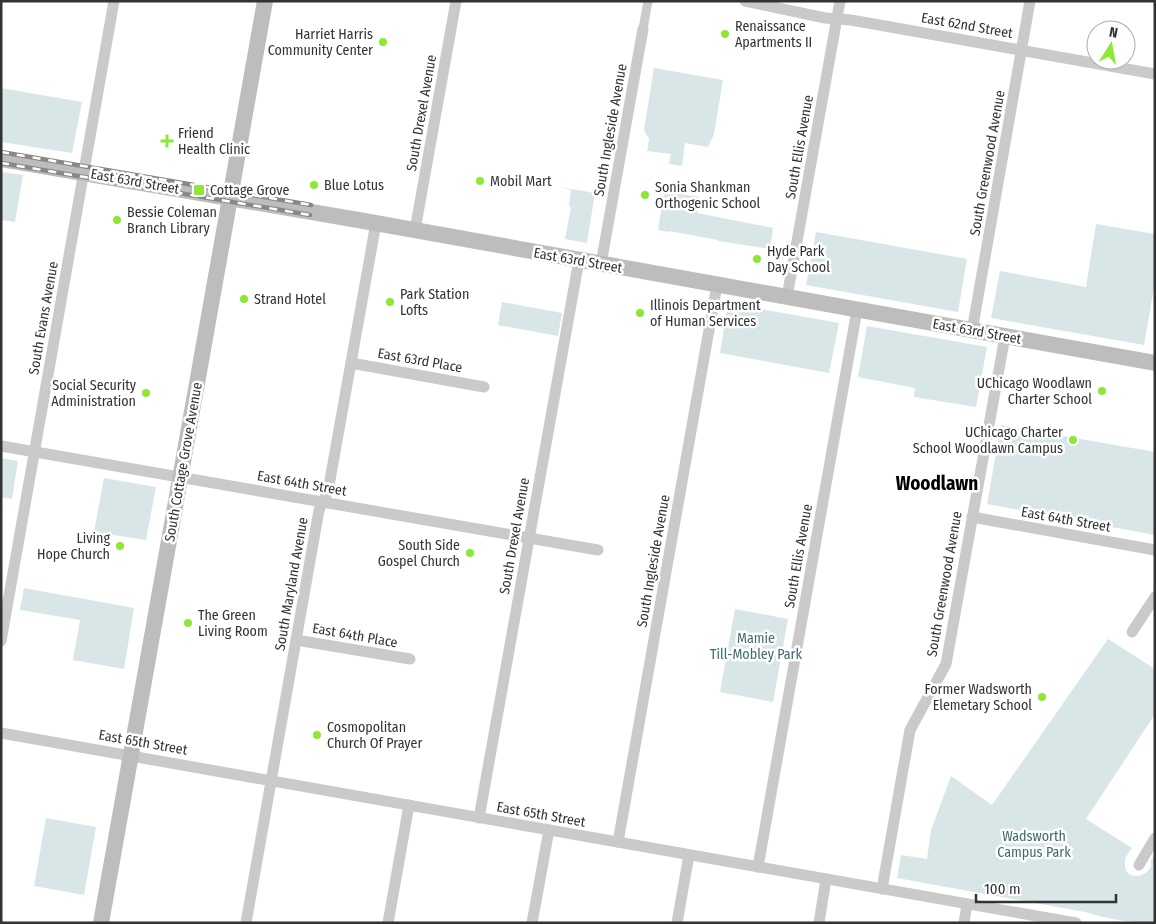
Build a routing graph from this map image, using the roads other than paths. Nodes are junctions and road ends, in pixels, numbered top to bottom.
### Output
1 (114, 1) edge
2 (264, 1) edge
3 (456, 1) edge
4 (648, 1) edge
5 (745, 1) edge
6 (840, 1) edge
7 (1030, 1) edge
8 (837, 19) junction
9 (643, 29) joint
10 (1022, 50) junction
11 (1155, 74) edge
12 (1, 158) edge
13 (83, 172) junction
14 (230, 198) junction
15 (376, 223) junction
16 (416, 230) junction
17 (579, 260) junction
18 (601, 264) junction
19 (717, 285) junction
20 (787, 297) junction
21 (857, 310) junction
22 (972, 330) junction
23 (1005, 336) junction
24 (351, 363) junction
25 (1155, 363) edge
26 (484, 387) dead end
27 (1, 446) edge
28 (34, 452) junction
29 (180, 476) junction
30 (324, 502) junction
31 (972, 517) junction
32 (529, 538) junction
33 (598, 550) dead end
34 (1155, 550) edge
35 (1155, 598) edge
36 (1132, 632) dead end
37 (296, 640) junction
38 (1, 641) edge
39 (410, 659) dead end
40 (1, 733) edge
41 (130, 755) junction
42 (271, 780) junction
43 (409, 805) junction
44 (479, 818) junction
45 (548, 830) junction
46 (1155, 838) edge
47 (618, 842) junction
48 (689, 855) junction
49 (1139, 865) dead end
50 (758, 867) junction
51 (826, 879) junction
52 (882, 889) junction
53 (967, 904) junction
54 (100, 923) edge
55 (246, 923) edge
56 (388, 923) edge
57 (532, 923) edge
58 (677, 923) edge
59 (819, 923) edge
60 (964, 923) edge
61 (1076, 923) edge

1 - 13 street, South Evans Avenue
2 - 14 main road, South Cottage Grove Avenue
3 - 16 street, South Drexel Avenue
4 - 9 street, South Ingleside Avenue
5 - 8 street, East 62nd Street
6 - 8 street, South Ellis Avenue
7 - 10 street, South Greenwood Avenue
8 - 10 street, East 62nd Street
8 - 20 street, South Ellis Avenue
9 - 18 street, South Ingleside Avenue
10 - 11 street, East 62nd Street
10 - 22 street, South Greenwood Avenue
12 - 13 main road, East 63rd Street
13 - 14 main road, East 63rd Street
13 - 28 street, South Evans Avenue
14 - 15 main road, East 63rd Street
14 - 29 main road, South Cottage Grove Avenue
15 - 16 main road, East 63rd Street
15 - 24 street, South Maryland Avenue
16 - 17 main road, East 63rd Street
17 - 18 main road, East 63rd Street
17 - 32 street, South Drexel Avenue
18 - 19 main road, East 63rd Street
19 - 20 main road, East 63rd Street
19 - 47 street, South Ingleside Avenue
20 - 21 main road, East 63rd Street
21 - 22 main road, East 63rd Street
21 - 50 street, South Ellis Avenue
22 - 23 main road, East 63rd Street
23 - 25 main road, East 63rd Street
23 - 31 street, South Greenwood Avenue
24 - 26 street, East 63rd Place
24 - 30 street, South Maryland Avenue
27 - 28 street, East 64th Street
28 - 29 street, East 64th Street
28 - 38 street, South Evans Avenue
29 - 30 street, East 64th Street
29 - 41 main road, South Cottage Grove Avenue
30 - 32 street, East 64th Street
30 - 37 street, South Maryland Avenue
31 - 34 street, East 64th Street
31 - 52 street, South Greenwood Avenue
32 - 33 street, East 64th Street
32 - 44 street, South Drexel Avenue
35 - 36 street
37 - 39 street, East 64th Place
37 - 42 street, South Maryland Avenue
40 - 41 street, East 65th Street
41 - 42 street, East 65th Street
41 - 54 main road, South Cottage Grove Avenue
42 - 43 street, East 65th Street
42 - 55 street, South Maryland Avenue
43 - 44 street, East 65th Street
43 - 56 street
44 - 45 street, East 65th Street
45 - 47 street, East 65th Street
45 - 57 street
46 - 49 street
47 - 48 street, East 65th Street
48 - 50 street, East 65th Street
48 - 58 street
50 - 51 street, East 65th Street
51 - 52 street, East 65th Street
51 - 59 street
52 - 53 street, East 65th Street
53 - 60 street
53 - 61 street, East 65th Street

